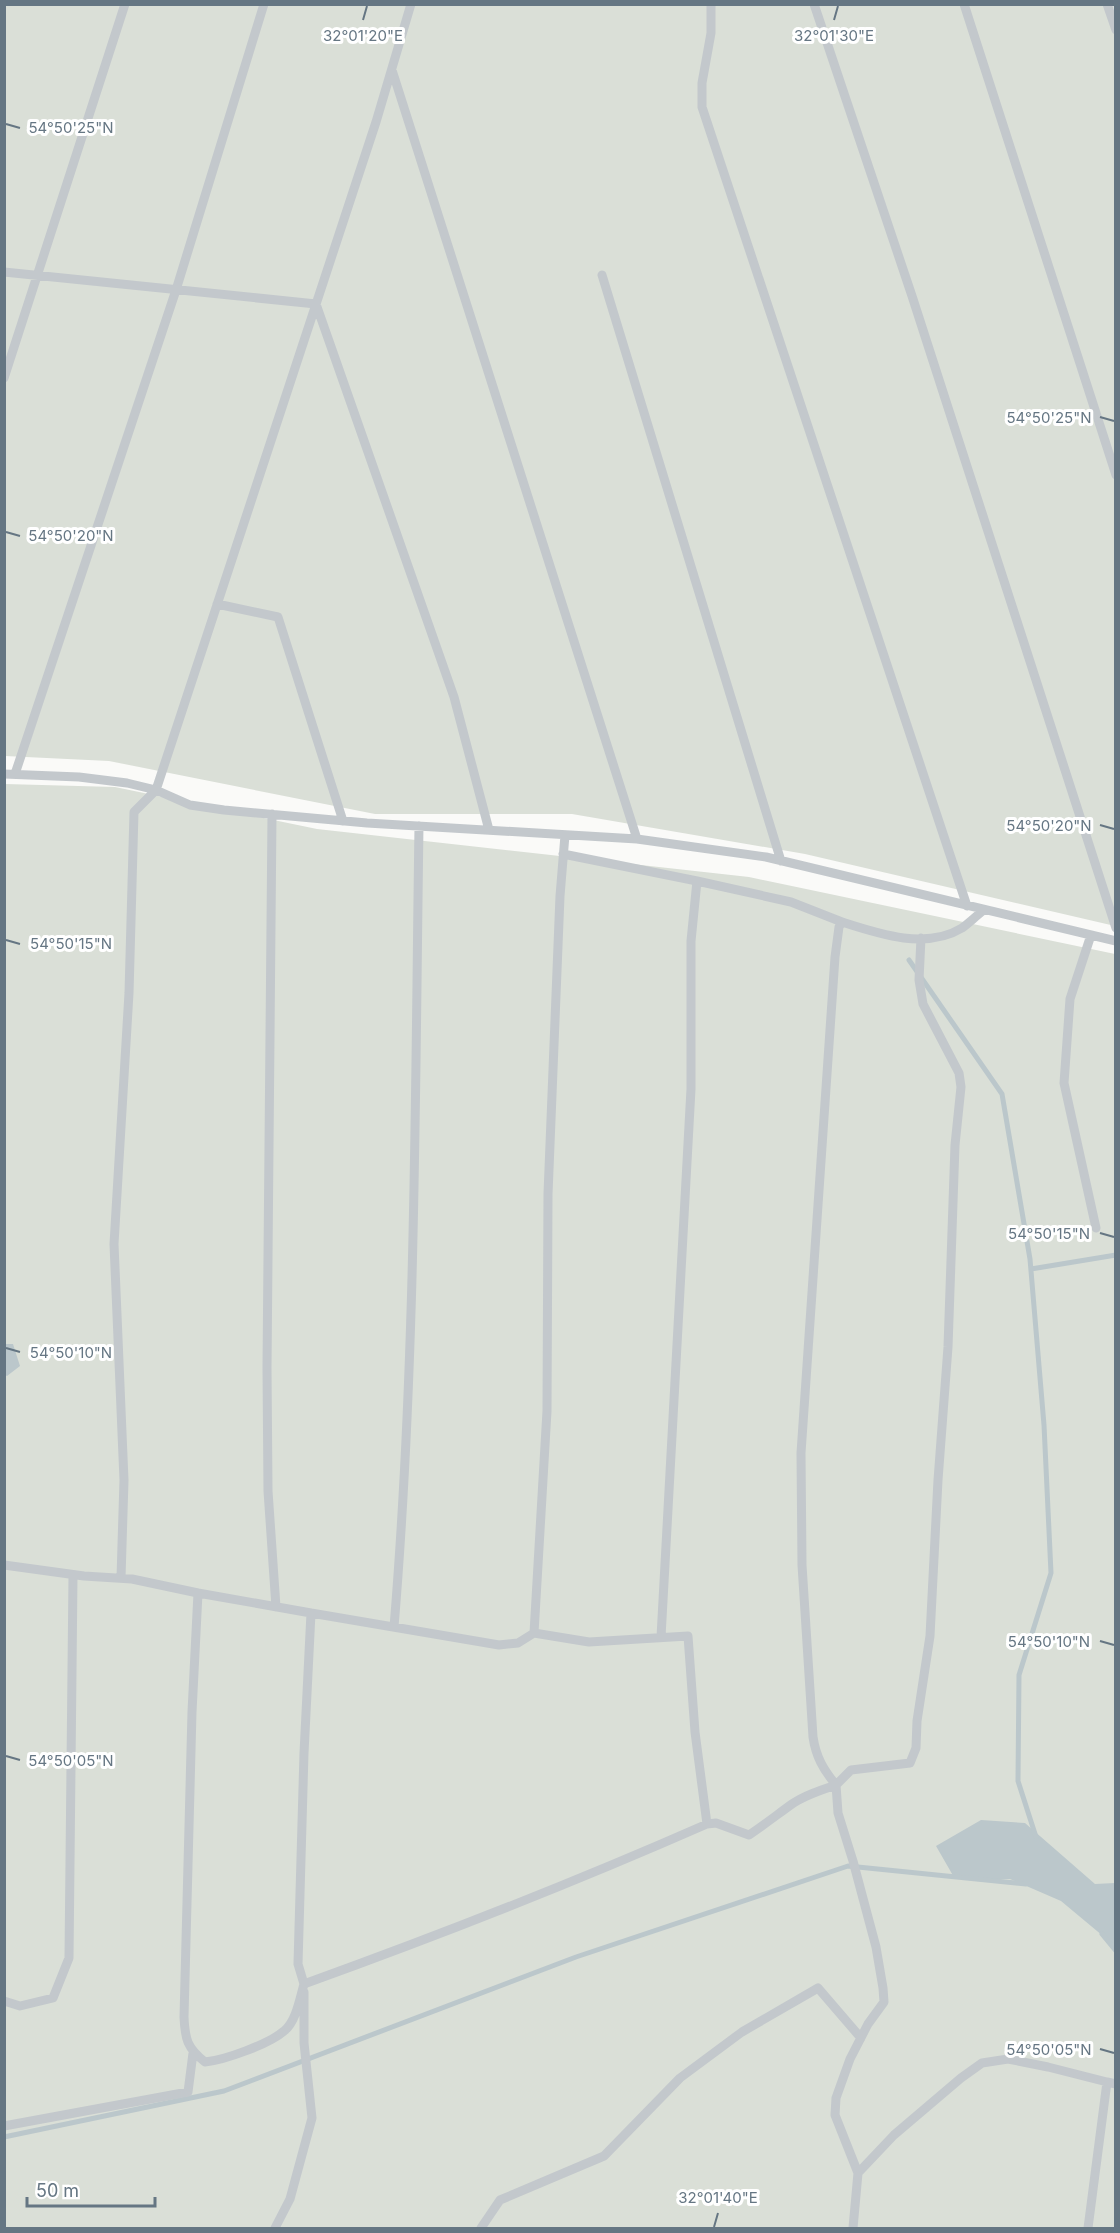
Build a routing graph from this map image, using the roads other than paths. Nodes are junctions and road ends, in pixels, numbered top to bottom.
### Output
1 (125, 4) edge
2 (264, 4) edge
3 (411, 4) edge
4 (711, 4) edge
5 (814, 4) edge
6 (964, 4) edge
7 (1107, 4) edge
8 (1116, 30) edge
9 (392, 69) junction
10 (4, 272) edge
11 (37, 274) junction
12 (602, 275) dead end
13 (176, 290) junction
14 (316, 304) junction
15 (4, 378) edge
16 (1116, 475) edge
17 (218, 604) junction
18 (4, 774) edge
19 (15, 774) junction
20 (156, 790) junction
21 (272, 814) junction
22 (343, 821) junction
23 (418, 826) junction
24 (489, 830) junction
25 (565, 835) junction
26 (637, 839) junction
27 (563, 854) junction
28 (781, 861) junction
29 (697, 881) junction
30 (967, 906) junction
31 (984, 910) junction
32 (842, 922) junction
33 (1116, 928) edge
34 (1091, 935) junction
35 (921, 938) junction
36 (1116, 941) edge
37 (1096, 1228) dead end
38 (4, 1564) edge
39 (73, 1575) junction
40 (121, 1578) junction
41 (198, 1593) junction
42 (276, 1607) junction
43 (310, 1613) junction
44 (394, 1627) junction
45 (534, 1633) junction
46 (661, 1637) junction
47 (836, 1785) junction
48 (707, 1824) junction
49 (304, 1984) junction
50 (4, 2001) edge
51 (861, 2038) junction
52 (193, 2053) junction
53 (1111, 2083) edge
54 (4, 2126) edge
55 (858, 2173) junction
56 (275, 2229) edge
57 (481, 2229) edge
58 (853, 2229) edge
59 (1088, 2229) edge

1 - 11 lane
2 - 13 lane
3 - 9 lane
4 - 30 lane
5 - 33 lane
6 - 16 lane
7 - 8 lane
9 - 14 lane
9 - 26 lane
10 - 11 lane
11 - 13 lane
11 - 15 lane
12 - 28 lane
13 - 14 lane
13 - 19 lane
14 - 17 lane
14 - 24 lane
17 - 20 lane
17 - 22 lane
18 - 19 lane
19 - 20 lane
20 - 21 lane
20 - 40 lane
21 - 22 lane
21 - 42 lane
22 - 23 lane
23 - 24 lane
23 - 44 lane
24 - 25 lane
25 - 26 lane
25 - 27 lane
26 - 28 lane
27 - 29 lane
27 - 45 lane
28 - 30 lane
29 - 32 lane
29 - 46 lane
30 - 31 lane
31 - 34 lane
31 - 35 lane
32 - 35 lane
32 - 47 lane
34 - 36 lane
34 - 37 lane
35 - 47 lane
38 - 39 lane
39 - 40 lane
39 - 50 lane
40 - 41 lane
41 - 42 lane
41 - 52 lane
42 - 43 lane
43 - 44 lane
43 - 49 lane
44 - 45 lane
45 - 46 lane
46 - 48 lane
47 - 48 lane
47 - 51 lane
48 - 49 lane
49 - 52 lane
49 - 56 lane
51 - 55 lane
51 - 57 lane
52 - 54 lane
53 - 55 lane
53 - 59 lane
55 - 58 lane

